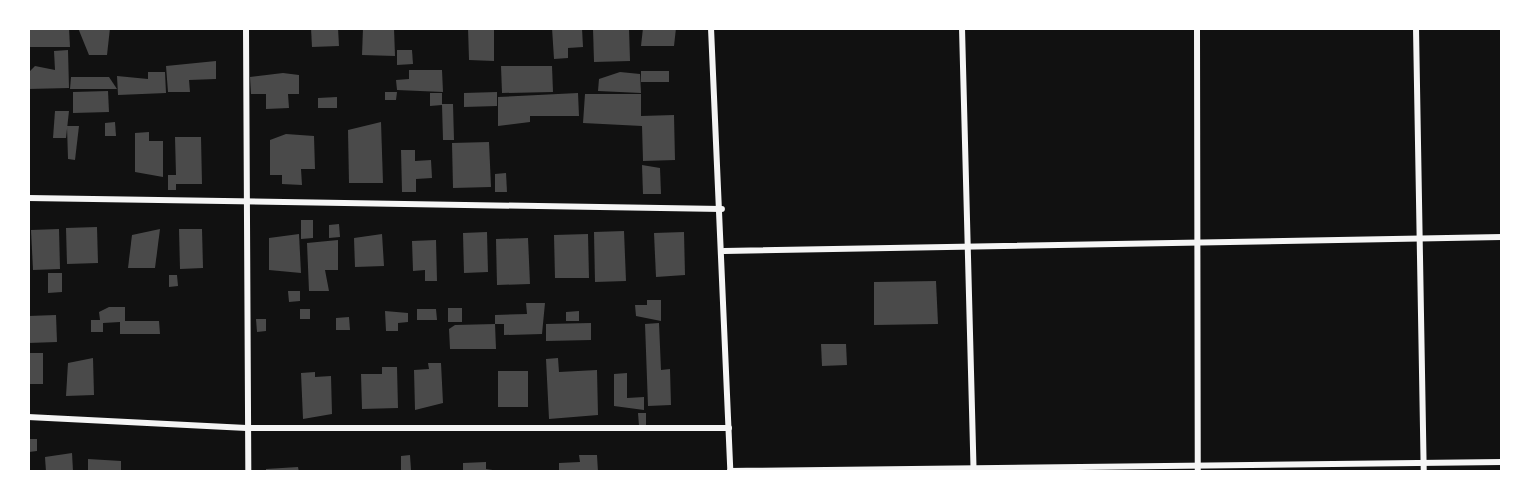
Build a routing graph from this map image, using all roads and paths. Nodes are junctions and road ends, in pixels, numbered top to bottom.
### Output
1 (246, 28) edge
2 (711, 28) edge
3 (962, 28) edge
4 (1197, 28) edge
5 (1416, 28) edge
6 (28, 198) edge
7 (248, 203) junction
8 (722, 209) junction
9 (1502, 237) edge
10 (1420, 238) junction
11 (1195, 242) junction
12 (967, 245) junction
13 (724, 250) junction
14 (28, 417) edge
15 (247, 428) junction
16 (729, 429) junction
17 (1502, 462) edge
18 (1424, 464) junction
19 (1198, 470) edge
20 (248, 471) edge
21 (730, 471) edge
22 (974, 471) edge
23 (1424, 471) edge

1 - 7 street
2 - 8 street
3 - 12 street
4 - 11 street
5 - 10 street
6 - 7 street
7 - 8 street
7 - 15 street
8 - 13 street
9 - 10 street
10 - 11 street
10 - 18 street
11 - 12 street
11 - 19 street
12 - 13 street
12 - 22 street
13 - 16 street
14 - 15 street
15 - 16 street
15 - 20 street
16 - 21 street
17 - 18 street
18 - 19 street
18 - 23 street
19 - 22 street
21 - 22 street

